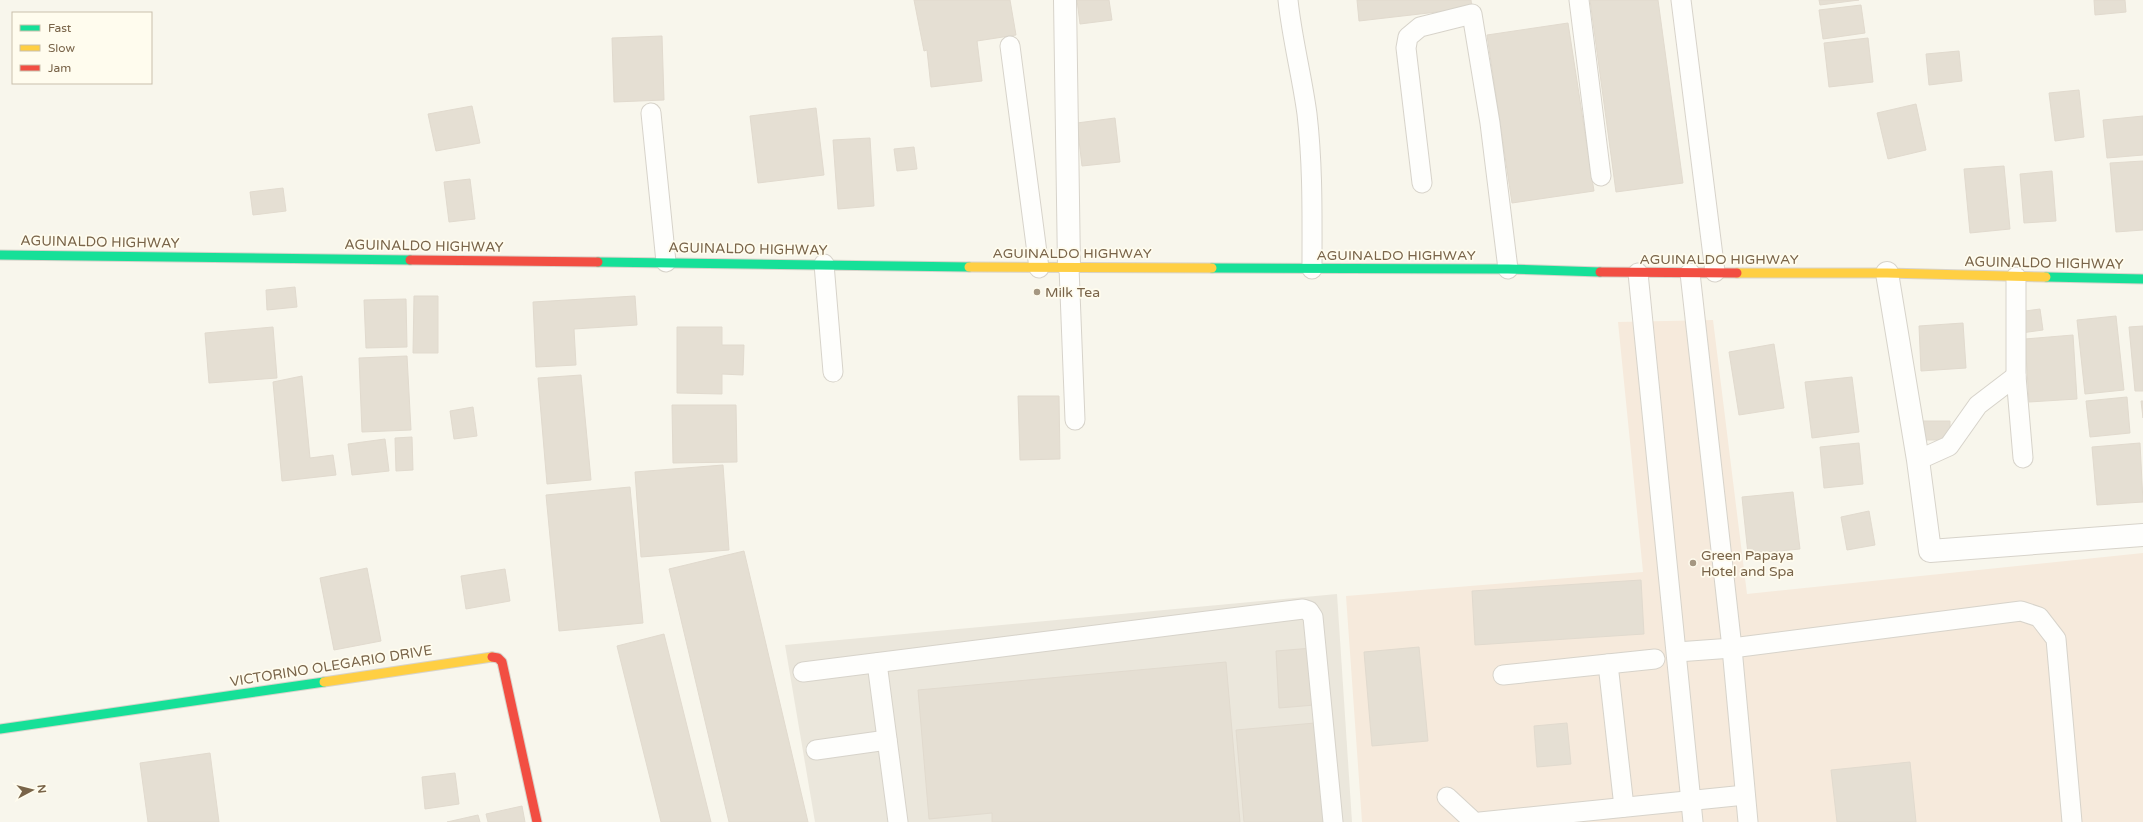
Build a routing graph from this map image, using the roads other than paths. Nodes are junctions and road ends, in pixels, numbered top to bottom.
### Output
1 (1065, 0) edge
2 (1288, 0) edge
3 (1579, 0) edge
4 (1681, 0) edge
5 (1010, 46) dead end
6 (651, 114) dead end
7 (1601, 176) dead end
8 (1422, 183) dead end
9 (0, 255) edge
10 (666, 262) junction
11 (824, 264) junction
12 (1069, 267) junction
13 (1039, 268) junction
14 (1312, 269) junction
15 (1508, 270) junction
16 (1715, 272) junction
17 (1690, 273) junction
18 (1888, 273) junction
19 (1638, 274) junction
20 (2016, 278) junction
21 (2143, 279) edge
22 (834, 372) dead end
23 (2016, 376) junction
24 (1075, 420) dead end
25 (2023, 458) dead end
26 (1918, 460) junction
27 (2143, 535) edge
28 (1732, 648) junction
29 (1677, 652) junction
30 (1655, 659) dead end
31 (877, 663) junction
32 (1608, 664) junction
33 (803, 672) dead end
34 (1503, 675) dead end
35 (0, 729) edge
36 (887, 740) junction
37 (816, 750) dead end
38 (1745, 795) junction
39 (1447, 797) dead end
40 (1691, 801) junction
41 (1624, 807) junction
42 (537, 822) edge
43 (898, 822) edge
44 (1332, 822) edge
45 (1474, 822) edge
46 (1480, 822) edge
47 (1693, 822) edge
48 (1748, 822) edge
49 (2072, 822) edge

1 - 12 street
2 - 14 lane
3 - 7 lane
4 - 16 lane
5 - 13 lane
6 - 10 lane
8 - 15 lane
9 - 10 main road, AGUINALDO HIGHWAY
10 - 11 main road, AGUINALDO HIGHWAY
11 - 13 main road, AGUINALDO HIGHWAY
11 - 22 lane
12 - 13 main road, AGUINALDO HIGHWAY
12 - 14 main road, AGUINALDO HIGHWAY
12 - 24 lane
14 - 15 main road, AGUINALDO HIGHWAY
15 - 19 main road, AGUINALDO HIGHWAY
16 - 17 main road, AGUINALDO HIGHWAY
16 - 18 main road, AGUINALDO HIGHWAY
17 - 19 main road, AGUINALDO HIGHWAY
17 - 28 lane
18 - 20 main road, AGUINALDO HIGHWAY
18 - 26 street
19 - 29 lane
20 - 21 main road, AGUINALDO HIGHWAY
20 - 23 lane
23 - 25 lane
23 - 26 lane
26 - 27 street
28 - 29 lane
28 - 38 lane
28 - 49 lane
29 - 40 lane
30 - 32 lane
31 - 33 lane
31 - 36 lane
31 - 44 lane
32 - 34 lane
32 - 41 lane
35 - 42 main road, VICTORINO OLEGARIO DRIVE
36 - 37 lane
36 - 43 lane
38 - 40 lane
38 - 48 lane
39 - 45 lane
40 - 41 lane
40 - 47 lane
41 - 46 lane

